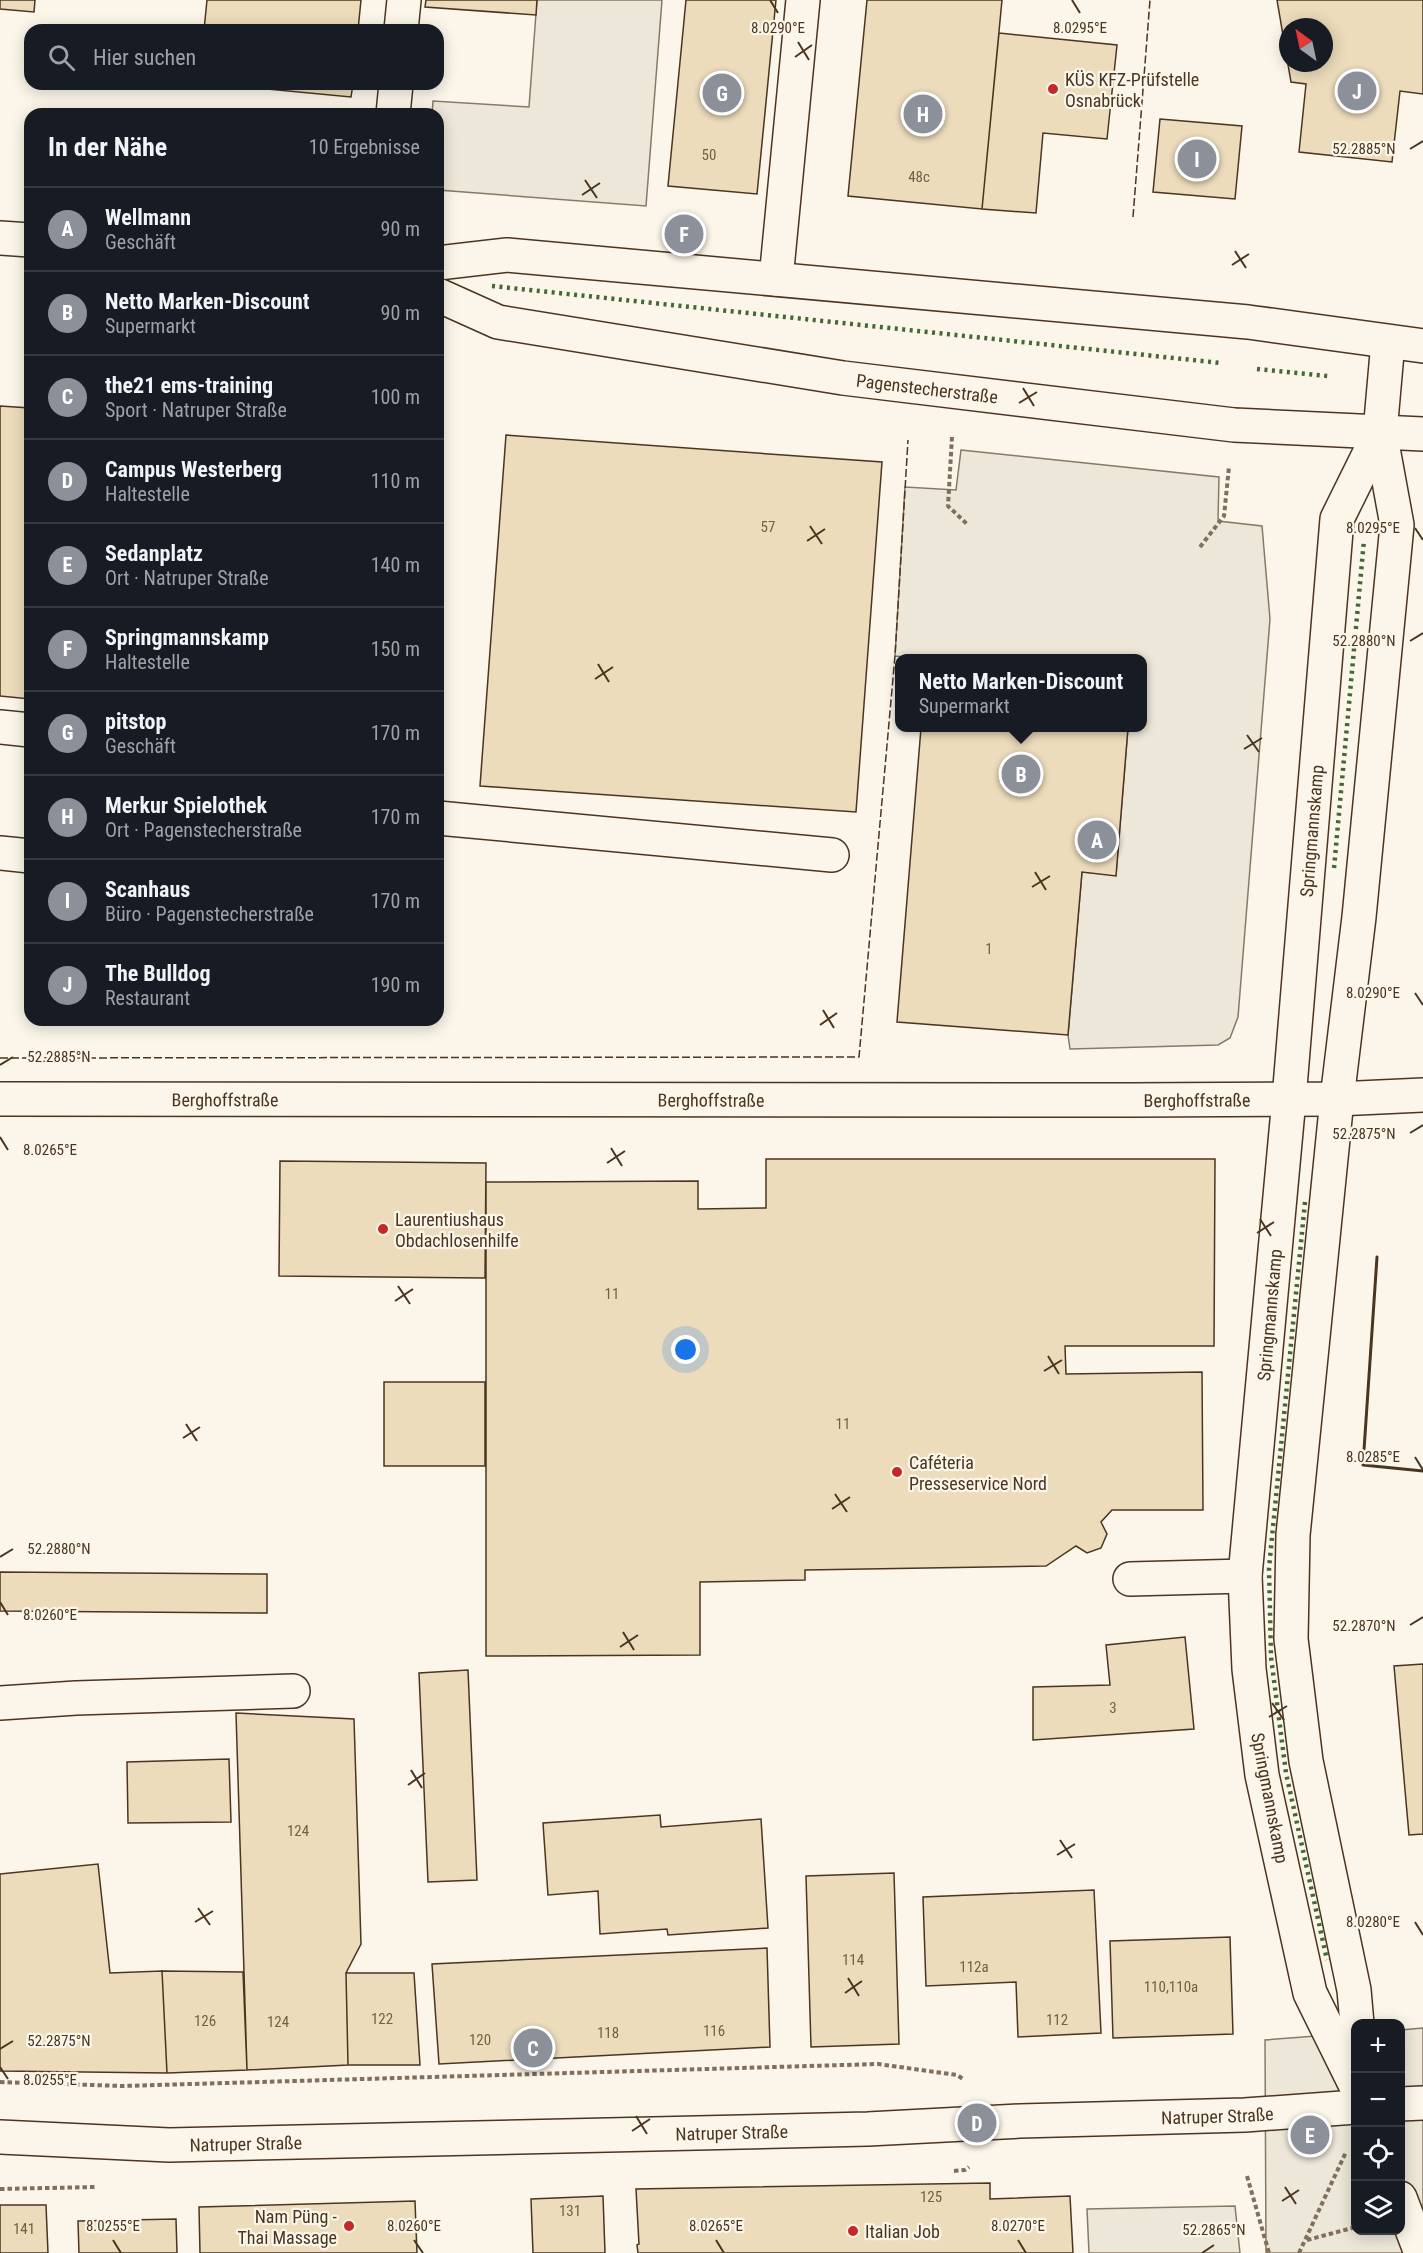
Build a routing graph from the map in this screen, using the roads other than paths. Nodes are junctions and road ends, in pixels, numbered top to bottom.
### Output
1 (404, 0) edge
2 (803, 0) edge
3 (402, 24) edge
4 (395, 90) edge
5 (394, 108) edge
6 (0, 238) edge
7 (24, 240) edge
8 (444, 262) edge
9 (776, 279) junction
10 (444, 298) edge
11 (1388, 342) junction
12 (1423, 346) edge
13 (1380, 432) junction
14 (1423, 434) edge
15 (0, 727) edge
16 (24, 729) edge
17 (444, 820) edge
18 (0, 853) edge
19 (24, 855) edge
20 (832, 855) dead end
21 (1423, 1095) edge
22 (1289, 1099) junction
23 (1337, 1099) junction
24 (0, 1100) edge
25 (1245, 1576) junction
26 (1130, 1579) dead end
27 (293, 1691) dead end
28 (0, 1703) edge
29 (1357, 2019) edge
30 (1351, 2076) edge
31 (1423, 2103) edge
32 (1405, 2104) edge
33 (1351, 2107) edge
34 (0, 2137) edge
35 (1405, 2216) edge
36 (1413, 2251) edge

1 - 3 street
2 - 9 street
4 - 5 street
6 - 7 street
8 - 9 street
9 - 11 street
10 - 13 street, Pagenstecherstraße
11 - 12 street
11 - 13 street, Springmannskamp
13 - 14 street, Pagenstecherstraße
13 - 22 street, Springmannskamp
13 - 23 street, Springmannskamp
15 - 16 street
17 - 20 street
18 - 19 street
21 - 23 street, Berghoffstraße
22 - 23 street, Berghoffstraße
22 - 24 street, Berghoffstraße
22 - 25 street, Springmannskamp
23 - 29 street, Springmannskamp
25 - 26 street
25 - 30 street, Springmannskamp
27 - 28 street
31 - 32 street
33 - 34 street, Natruper Straße
35 - 36 street

